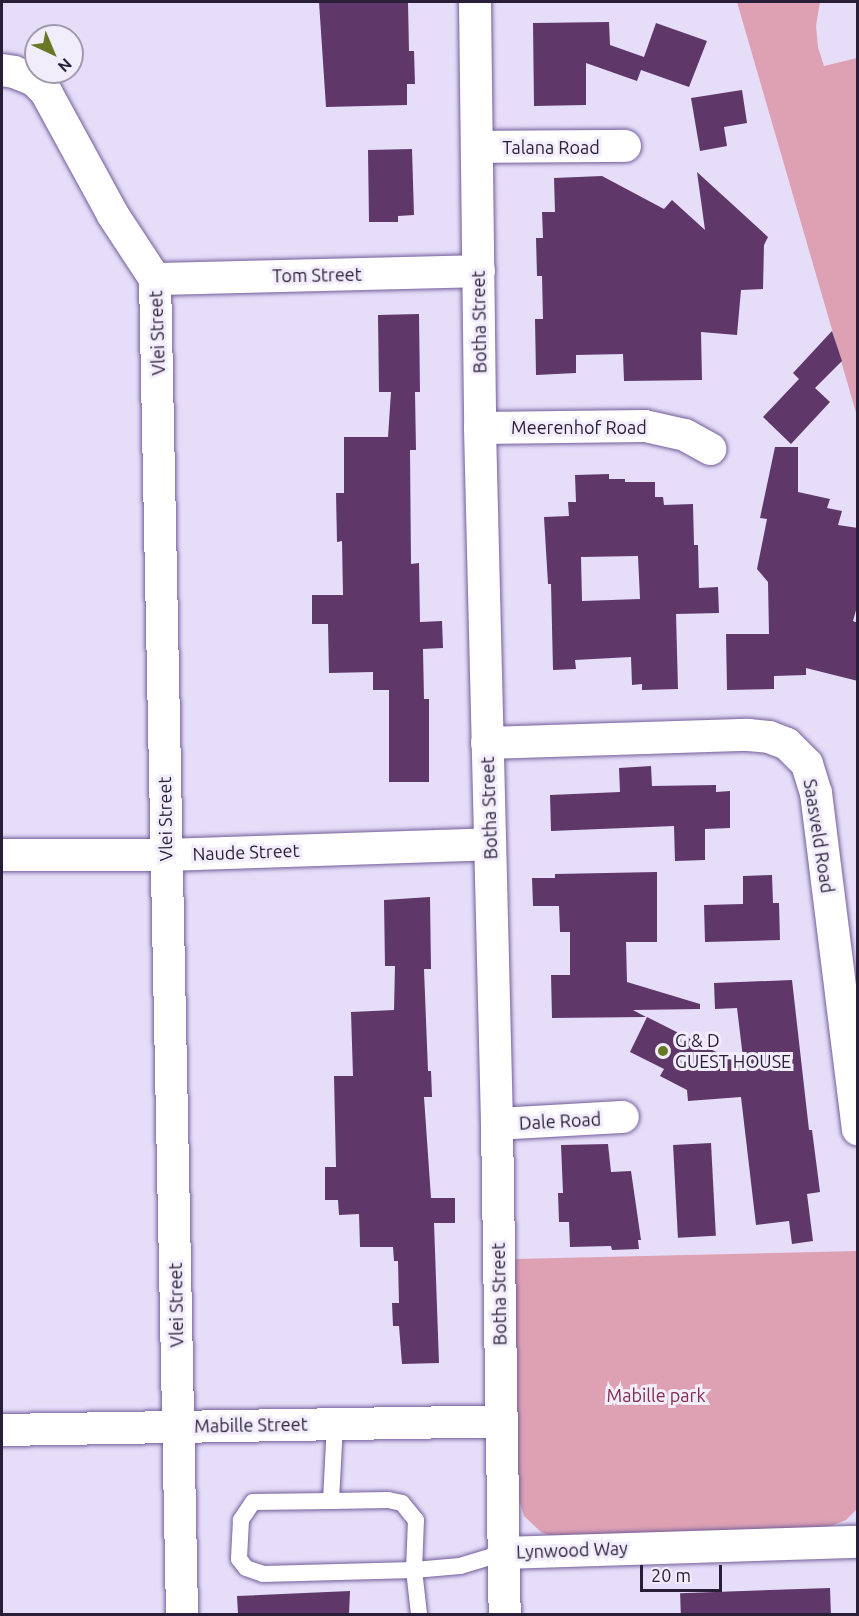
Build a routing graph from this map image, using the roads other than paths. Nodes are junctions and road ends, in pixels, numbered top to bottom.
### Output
1 (475, 2) edge
2 (8, 71) edge
3 (625, 146) dead end
4 (477, 147) junction
5 (478, 271) junction
6 (155, 279) junction
7 (480, 428) junction
8 (710, 449) dead end
9 (487, 743) junction
10 (490, 844) junction
11 (2, 855) edge
12 (166, 855) junction
13 (623, 1117) dead end
14 (497, 1124) junction
15 (858, 1129) edge
16 (501, 1420) junction
17 (335, 1424) junction
18 (179, 1427) junction
19 (2, 1430) edge
20 (332, 1501) junction
21 (858, 1542) edge
22 (503, 1552) junction
23 (414, 1570) junction
24 (183, 1614) edge
25 (419, 1614) edge
26 (505, 1614) edge

1 - 4 street, Botha Street
2 - 6 street, Vlei Street
3 - 4 street, Talana Road
4 - 5 street, Botha Street
5 - 6 street, Tom Street
5 - 7 street, Botha Street
6 - 12 street, Vlei Street
7 - 8 street, Meerenhof Road
7 - 9 street, Botha Street
9 - 10 street, Botha Street
9 - 15 street, Saasveld Road
10 - 12 street, Naude Street
10 - 14 street, Botha Street
11 - 12 street, Naude Street
12 - 18 street, Vlei Street
13 - 14 street, Dale Road
14 - 16 street, Botha Street
16 - 17 street, Mabille Street
16 - 22 street, Botha Street
17 - 18 street, Mabille Street
17 - 20 lane
18 - 19 street, Mabille Street
18 - 24 street, Vlei Street
20 - 23 lane
20 - 23 lane
21 - 22 street, Lynwood Way
22 - 23 lane
22 - 26 street, Botha Street
23 - 25 lane

